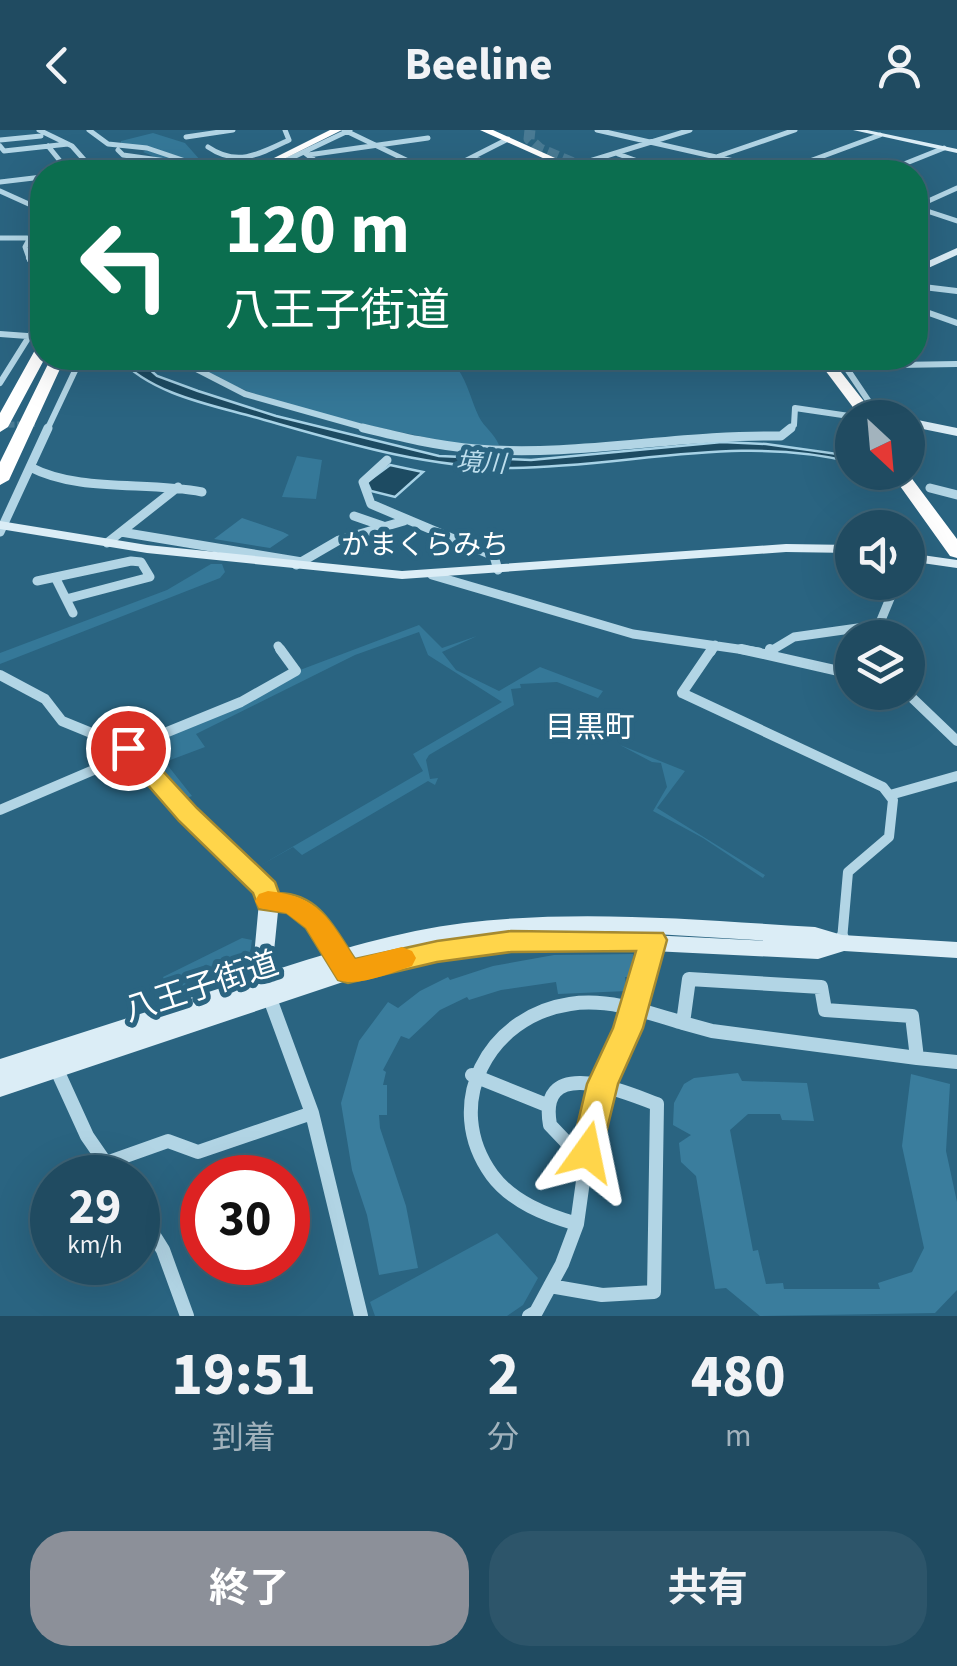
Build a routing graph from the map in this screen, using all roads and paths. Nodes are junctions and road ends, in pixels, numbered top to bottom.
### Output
1 (88, 130) edge
2 (233, 130) edge
3 (284, 130) edge
4 (322, 130) edge
5 (345, 130) edge
6 (411, 130) edge
7 (486, 130) edge
8 (518, 130) edge
9 (596, 130) edge
10 (624, 130) edge
11 (690, 130) edge
12 (795, 130) edge
13 (857, 130) edge
14 (39, 132) edge
15 (613, 133) junction
16 (509, 134) edge
17 (880, 135) junction
18 (186, 137) dead end
19 (658, 142) junction
20 (0, 143) edge
21 (957, 143) edge
22 (69, 144) junction
23 (375, 145) junction
24 (48, 146) junction
25 (208, 147) dead end
26 (944, 148) junction
27 (118, 150) dead end
28 (957, 151) edge
29 (306, 154) junction
30 (618, 154) junction
31 (718, 156) junction
32 (474, 158) junction
33 (59, 160) edge
34 (87, 160) edge
35 (157, 160) edge
36 (178, 160) edge
37 (232, 160) edge
38 (244, 160) edge
39 (261, 160) edge
40 (277, 160) edge
41 (295, 160) edge
42 (314, 160) edge
43 (406, 160) edge
44 (470, 160) edge
45 (479, 160) edge
46 (561, 160) edge
47 (600, 160) edge
48 (635, 160) edge
49 (734, 160) edge
50 (813, 160) edge
51 (914, 160) edge
52 (30, 178) edge
53 (0, 182) edge
54 (957, 188) edge
55 (0, 191) edge
56 (928, 201) edge
57 (30, 207) edge
58 (928, 211) edge
59 (957, 221) edge
60 (30, 233) edge
61 (0, 238) edge
62 (27, 238) junction
63 (957, 251) edge
64 (30, 260) edge
65 (929, 264) edge
66 (928, 288) edge
67 (957, 291) edge
68 (928, 313) edge
69 (957, 323) edge
70 (0, 334) edge
71 (29, 336) joint
72 (957, 364) edge
73 (928, 365) edge
74 (30, 368) edge
75 (52, 370) edge
76 (75, 370) edge
77 (195, 370) edge
78 (817, 370) edge
79 (832, 370) edge
80 (845, 370) edge
81 (0, 383) edge
82 (842, 400) edge
83 (855, 400) edge
84 (866, 400) edge
85 (835, 414) edge
86 (35, 424) tunnel mouth
87 (48, 424) junction
88 (925, 425) edge
89 (0, 427) edge
90 (957, 432) edge
91 (387, 460) dead end
92 (30, 467) junction
93 (0, 480) edge
94 (925, 484) edge
95 (178, 487) junction
96 (918, 490) edge
97 (920, 490) edge
98 (202, 492) dead end
99 (957, 495) edge
100 (354, 516) dead end
101 (405, 520) junction
102 (384, 526) junction
103 (1, 528) edge
104 (121, 532) junction
105 (957, 533) edge
106 (105, 543) junction
107 (835, 549) edge
108 (957, 552) edge
109 (925, 559) edge
110 (299, 564) junction
111 (957, 564) edge
112 (101, 566) junction
113 (498, 570) junction
114 (432, 575) junction
115 (56, 576) junction
116 (36, 581) dead end
117 (66, 599) junction
118 (889, 600) edge
119 (73, 613) dead end
120 (714, 645) junction
121 (278, 646) dead end
122 (769, 653) junction
123 (835, 670) edge
124 (0, 675) edge
125 (925, 710) edge
126 (957, 741) edge
127 (129, 751) junction
128 (957, 776) edge
129 (890, 795) junction
130 (0, 810) edge
131 (268, 902) junction
132 (654, 940) junction
133 (842, 943) junction
134 (957, 950) edge
135 (344, 964) junction
136 (266, 990) junction
137 (634, 1010) junction
138 (683, 1024) junction
139 (918, 1058) junction
140 (957, 1062) edge
141 (56, 1068) junction
142 (0, 1069) edge
143 (472, 1075) junction
144 (602, 1084) junction
145 (0, 1086) edge
146 (549, 1106) junction
147 (312, 1113) junction
148 (587, 1152) junction
149 (101, 1155) edge
150 (129, 1155) edge
151 (577, 1224) junction
152 (160, 1245) edge
153 (550, 1286) junction
154 (186, 1316) edge
155 (360, 1316) edge
156 (529, 1316) edge

1 - 36 street
2 - 18 street
3 - 38 street
4 - 39 highway
5 - 23 street
5 - 29 street
5 - 40 highway
6 - 23 street
7 - 16 highway
8 - 16 highway
9 - 15 street
10 - 15 street
11 - 19 street
12 - 31 street
13 - 17 street
14 - 20 street
14 - 22 street
15 - 19 street
16 - 32 street
16 - 46 highway
17 - 26 street
17 - 50 street
19 - 30 street
19 - 31 street
20 - 24 street
21 - 26 street
22 - 24 street
22 - 34 street
23 - 29 street
23 - 43 street
24 - 33 street
25 - 37 street
26 - 28 street
26 - 51 street
27 - 35 street
29 - 41 street
29 - 42 street
30 - 47 street
30 - 48 street
31 - 49 street
32 - 44 street
32 - 45 street
52 - 53 street
54 - 56 street
55 - 57 street
58 - 59 street
60 - 62 street
61 - 62 street
62 - 64 street
63 - 65 street
66 - 67 street
68 - 69 street
70 - 71 street
71 - 81 street
72 - 73 street
74 - 89 highway
75 - 93 highway
76 - 87 street
77 - 85 street
78 - 82 highway
79 - 83 highway
80 - 84 street
86 - 87 street
87 - 92 street
88 - 90 street
91 - 101 street
92 - 95 street
92 - 103 street
94 - 99 street
95 - 98 street
95 - 104 street
96 - 108 highway
97 - 105 highway
100 - 102 street
101 - 102 street
101 - 113 street
102 - 110 street
103 - 106 street, かまくらみち
104 - 106 street
104 - 110 street
106 - 110 street, かまくらみち
106 - 112 street
107 - 113 street, かまくらみち
109 - 111 street
110 - 114 street, かまくらみち
112 - 115 street
112 - 117 street
113 - 114 street, かまくらみち
114 - 120 street
115 - 116 street
115 - 117 street
117 - 119 street
118 - 122 street
120 - 122 street
120 - 129 street
121 - 127 street
122 - 123 street
124 - 127 street
125 - 126 street
127 - 130 street
127 - 131 street
128 - 129 street
129 - 133 street
131 - 135 street
131 - 136 street
132 - 133 street, 八王子街道
132 - 135 street, 八王子街道
132 - 137 street
133 - 134 street, 八王子街道
133 - 135 street, 八王子街道
135 - 136 street, 八王子街道
136 - 141 street, 八王子街道
136 - 142 street, 八王子街道
136 - 147 street
137 - 138 street
137 - 143 street
137 - 144 street
138 - 139 street
138 - 139 street
139 - 140 street
141 - 145 street, 八王子街道
141 - 149 street
143 - 146 street
143 - 151 street
144 - 146 street
144 - 148 street
144 - 153 street
146 - 148 street
147 - 150 street
147 - 155 street
148 - 151 street
151 - 153 street
152 - 154 street
153 - 156 street

